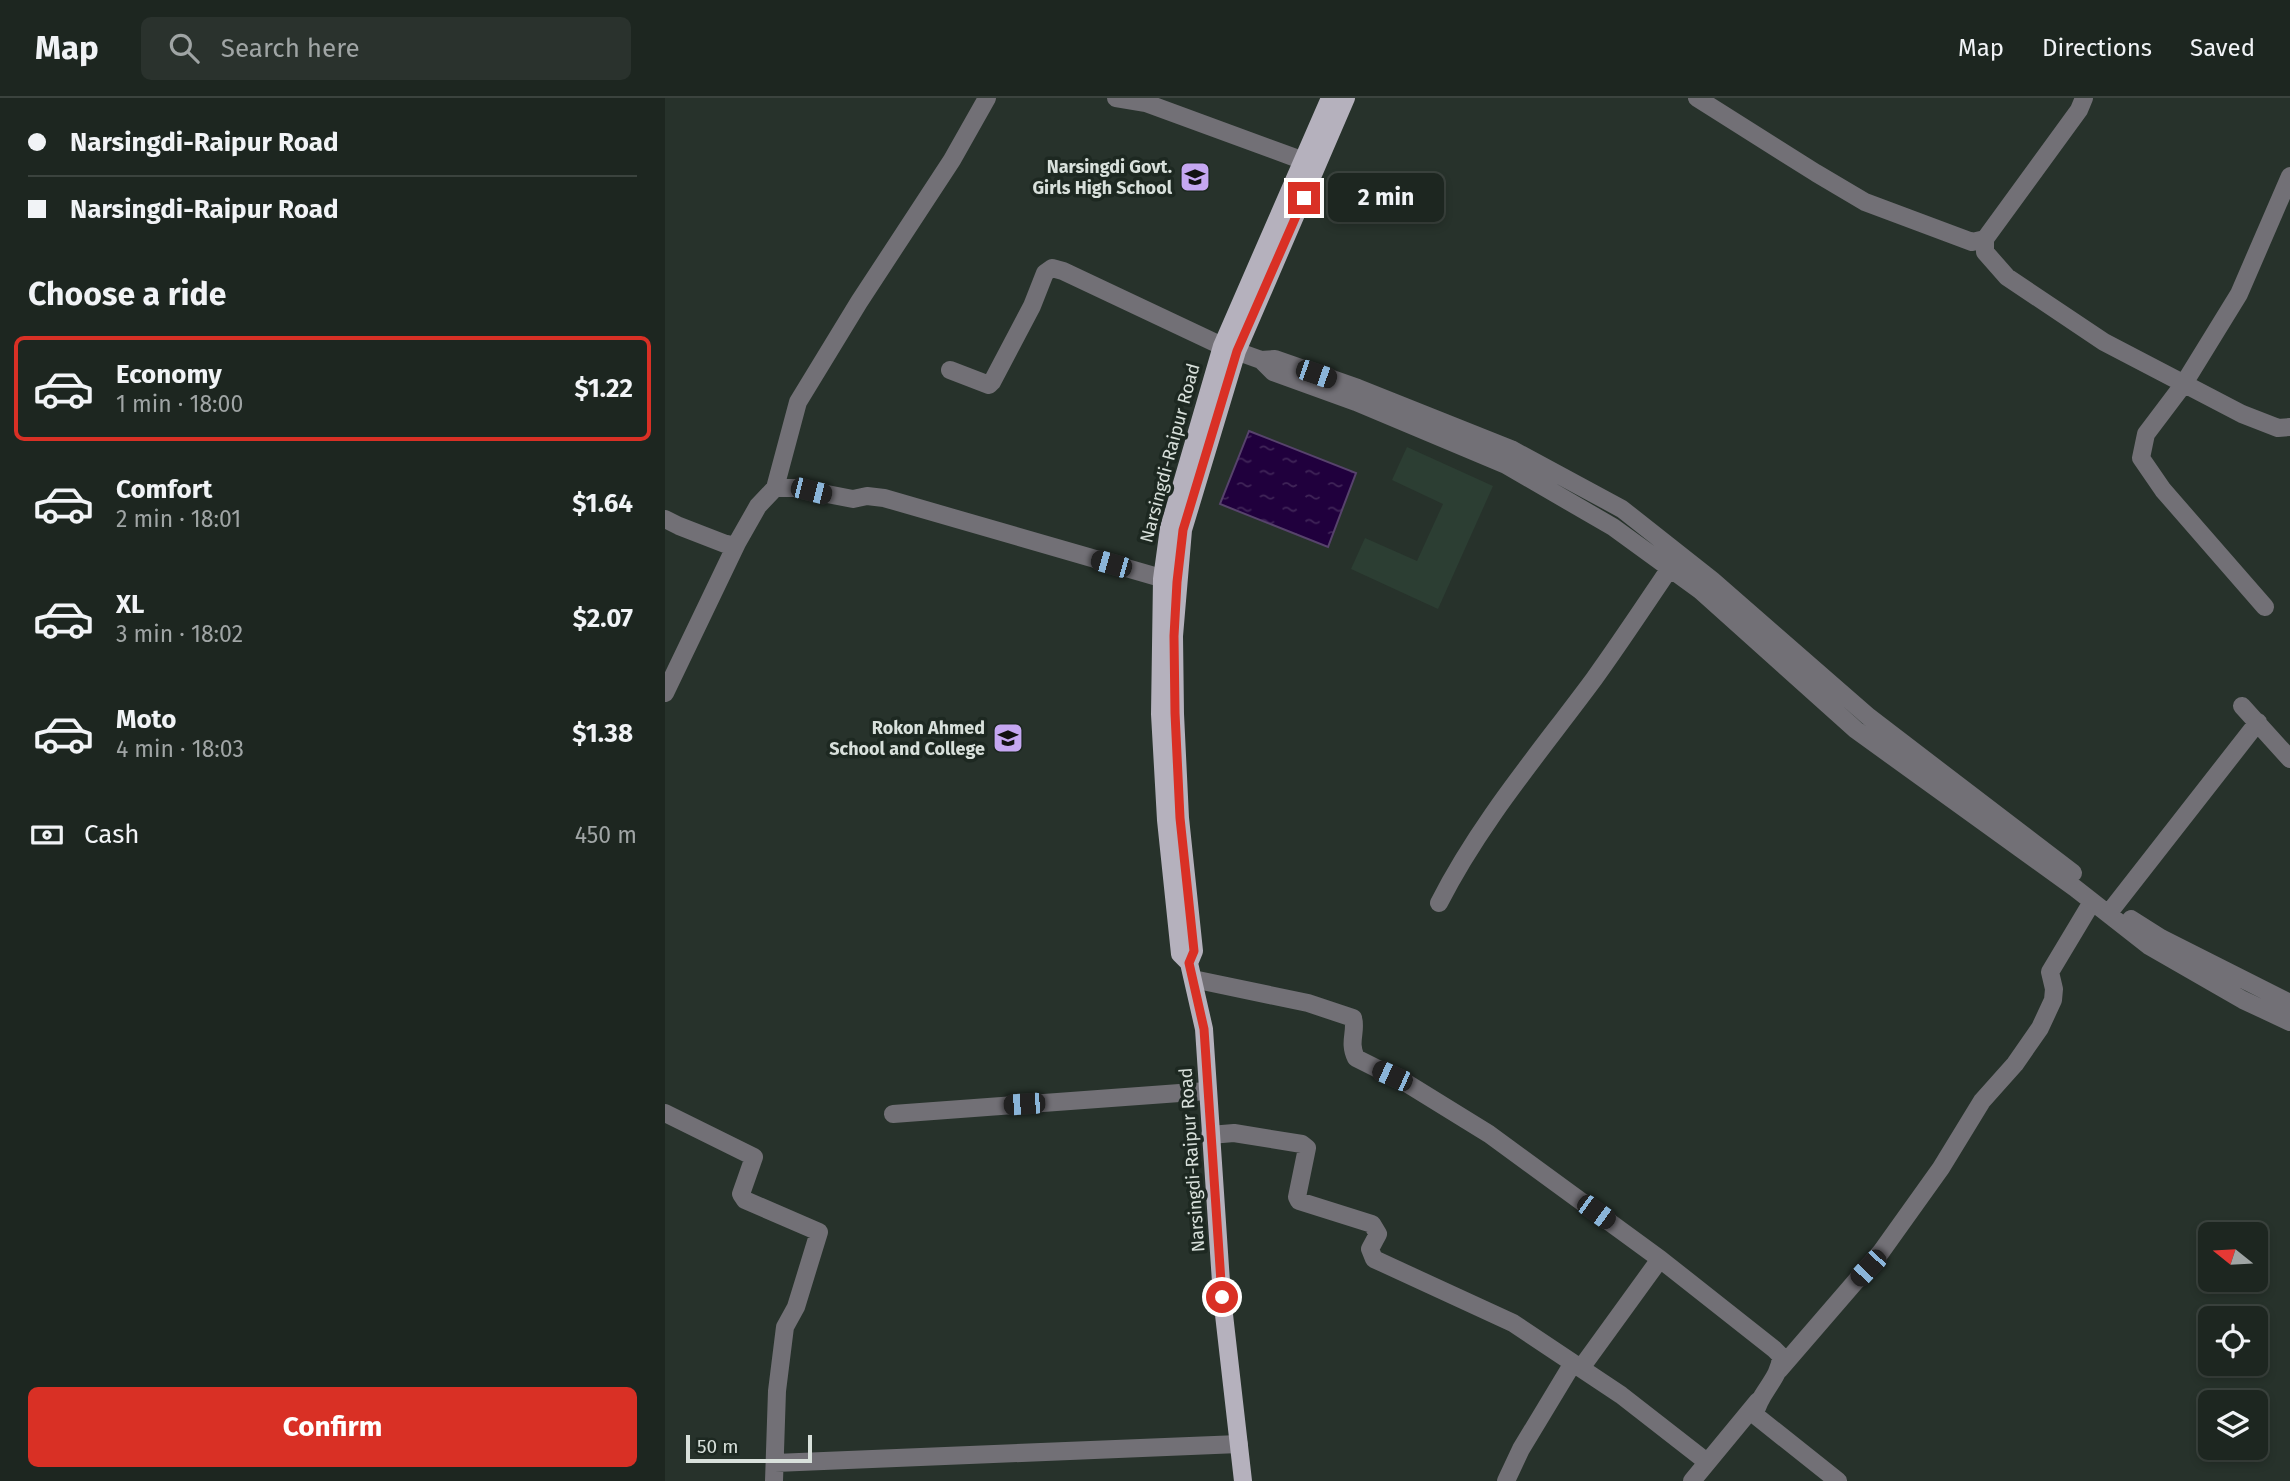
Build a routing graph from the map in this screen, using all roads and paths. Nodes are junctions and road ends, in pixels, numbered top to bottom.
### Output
1 (987, 98) edge
2 (1116, 98) edge
3 (1330, 98) edge
4 (1346, 98) edge
5 (1697, 98) edge
6 (2084, 98) edge
7 (1304, 161) junction
8 (2290, 176) edge
9 (1985, 239) junction
10 (1229, 349) junction
11 (1261, 360) junction
12 (950, 370) dead end
13 (2183, 385) junction
14 (2290, 427) edge
15 (775, 488) junction
16 (665, 519) edge
17 (737, 543) junction
18 (1670, 568) junction
19 (1169, 581) junction
20 (2265, 607) dead end
21 (665, 693) edge
22 (2242, 706) dead end
23 (2258, 722) junction
24 (2290, 759) edge
25 (2092, 902) junction
26 (1439, 903) dead end
27 (2111, 911) junction
28 (1191, 971) junction
29 (2290, 1003) edge
30 (2290, 1022) edge
31 (1207, 1091) junction
32 (665, 1113) edge
33 (893, 1114) dead end
34 (1210, 1135) junction
35 (1660, 1259) junction
36 (1577, 1366) junction
37 (1779, 1370) junction
38 (1758, 1401) junction
39 (1239, 1444) junction
40 (1707, 1462) junction
41 (775, 1472) edge
42 (1243, 1481) edge
43 (1506, 1481) edge
44 (1692, 1481) edge
45 (1838, 1481) edge

1 - 15 street
2 - 7 street
3 - 7 main road, Narsingdi-Raipur Road
4 - 10 main road, Narsingdi-Raipur Road
5 - 9 street
6 - 9 street
7 - 10 main road, Narsingdi-Raipur Road
8 - 13 street
9 - 13 street
10 - 11 street
10 - 12 street
10 - 19 main road, Narsingdi-Raipur Road
11 - 18 street
11 - 27 street
13 - 14 street
13 - 20 street
15 - 17 street
15 - 19 street
16 - 17 street
17 - 21 street
18 - 25 street
18 - 26 street
19 - 28 main road, Narsingdi-Raipur Road
22 - 23 street
23 - 24 street
23 - 27 street
25 - 27 street
25 - 37 street
27 - 29 street
27 - 30 street
28 - 31 main road, Narsingdi-Raipur Road
28 - 35 street
31 - 33 street
31 - 34 main road, Narsingdi-Raipur Road
32 - 41 street
34 - 36 street
34 - 39 main road, Narsingdi-Raipur Road
35 - 36 street
35 - 37 street
36 - 40 street
36 - 43 street
37 - 38 street
38 - 40 street
38 - 45 street
39 - 41 street
39 - 42 main road, Narsingdi-Raipur Road
40 - 44 street

